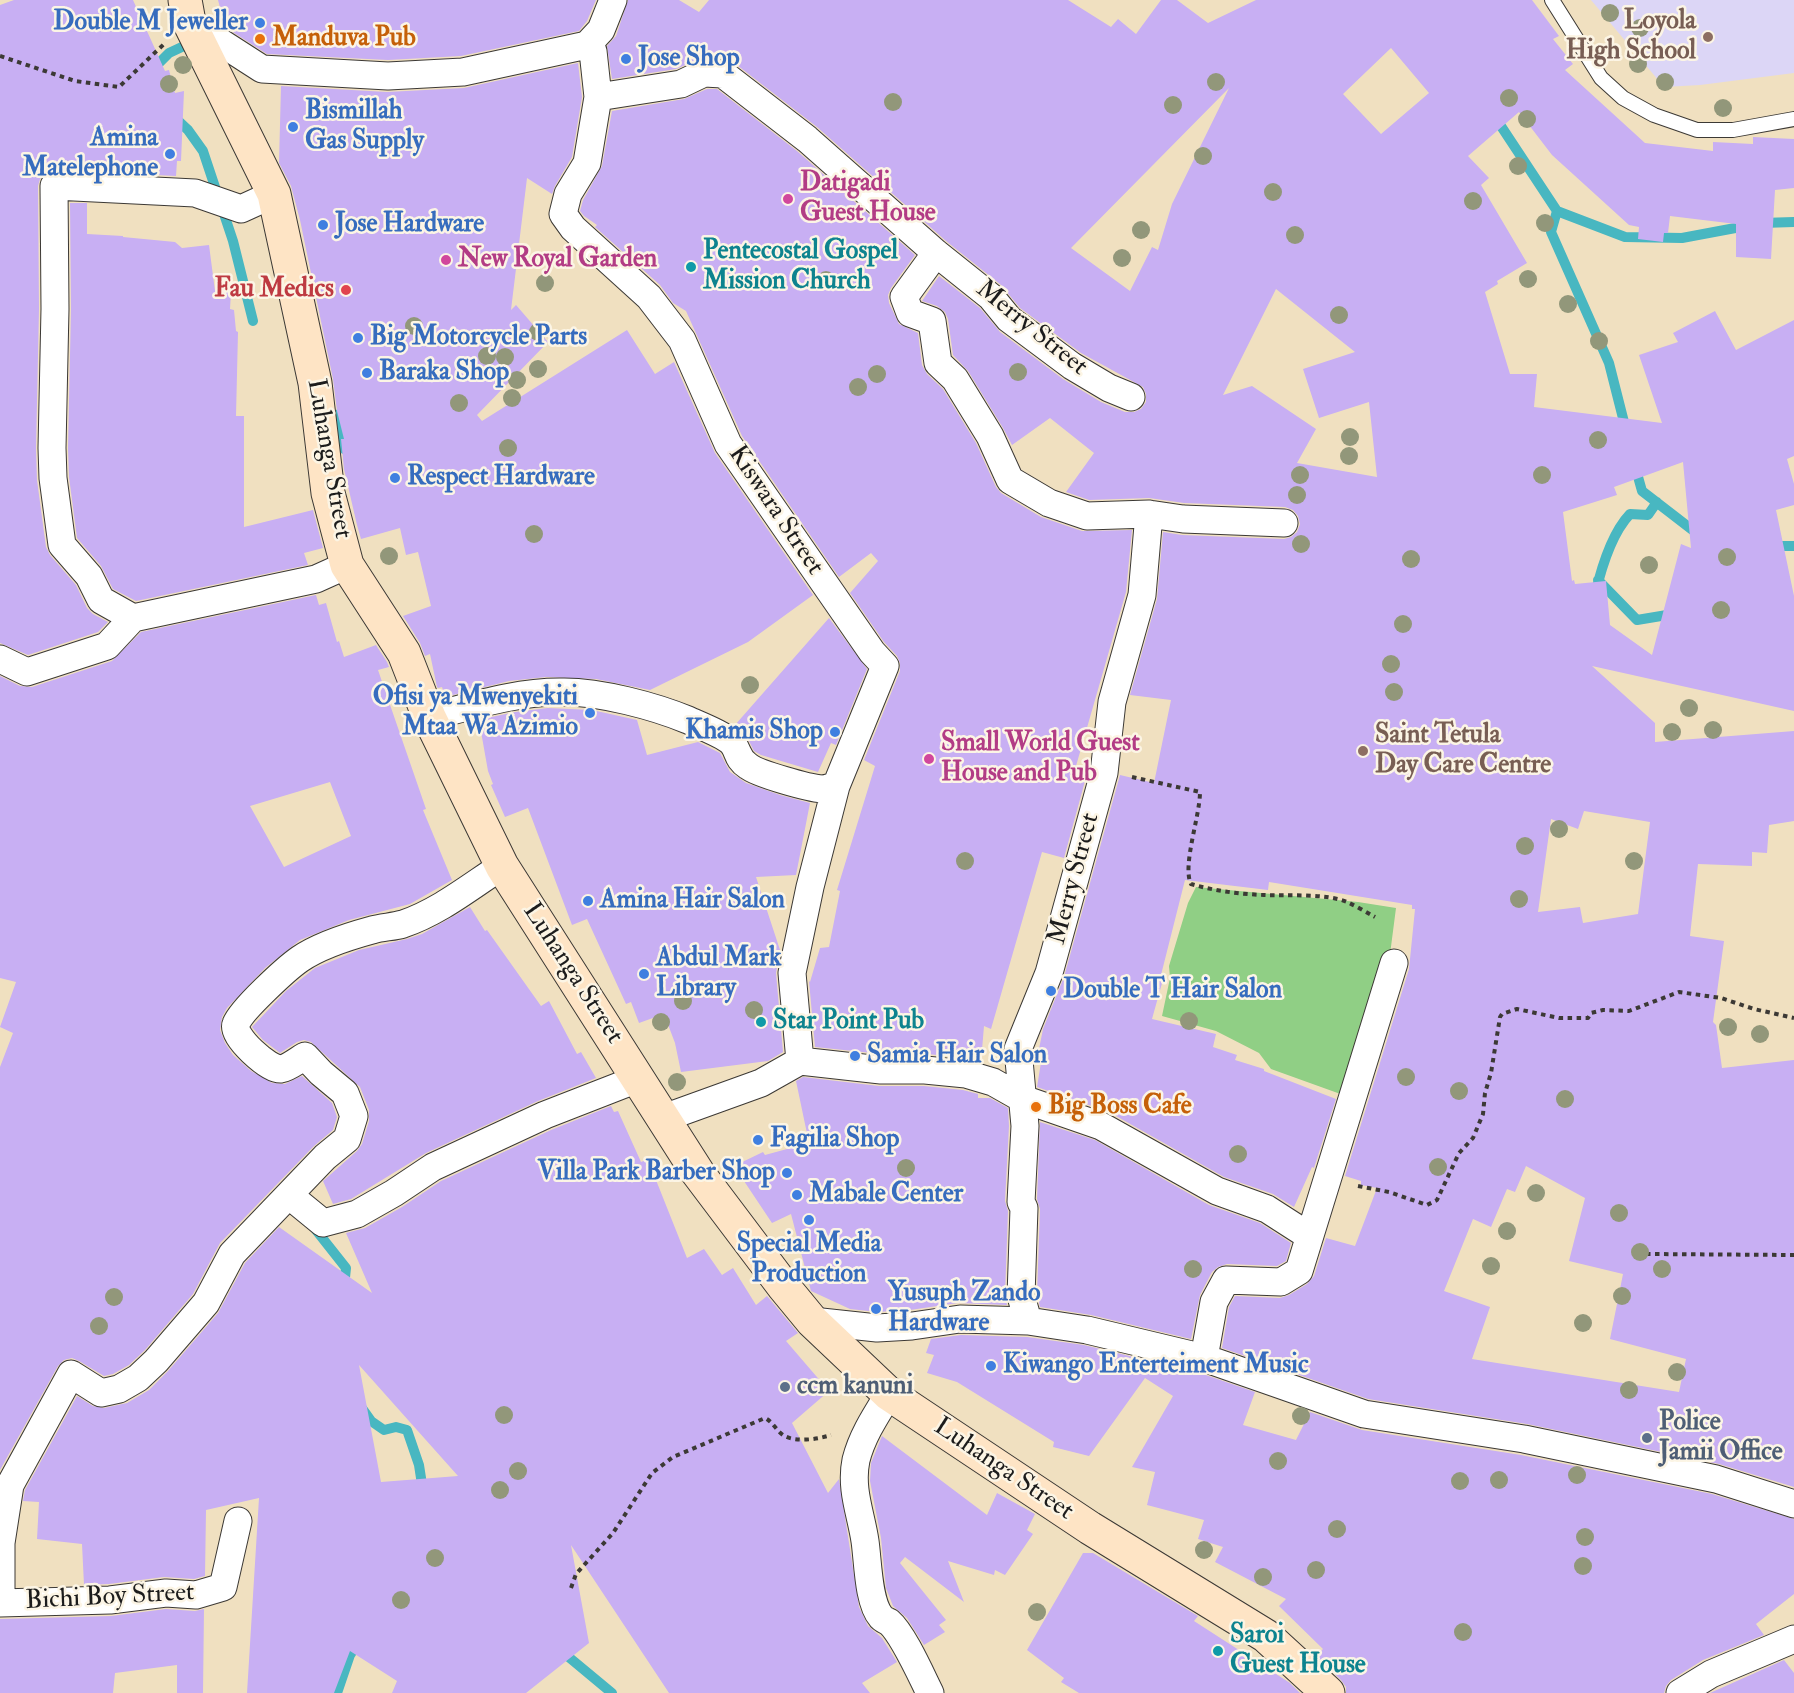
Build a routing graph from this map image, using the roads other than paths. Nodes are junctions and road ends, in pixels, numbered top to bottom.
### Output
1 (613, 0) edge
2 (1552, 0) edge
3 (187, 11) edge
4 (587, 45) junction
5 (598, 96) junction
6 (1794, 119) edge
7 (274, 194) junction
8 (936, 253) junction
9 (1131, 397) dead end
10 (1149, 514) junction
11 (1284, 523) dead end
12 (347, 565) junction
13 (133, 618) junction
14 (0, 659) edge
15 (429, 717) junction
16 (836, 786) junction
17 (502, 867) junction
18 (1394, 963) dead end
19 (800, 1061) junction
20 (640, 1078) junction
21 (1023, 1100) junction
22 (664, 1118) junction
23 (290, 1196) junction
24 (1309, 1236) junction
25 (812, 1321) junction
26 (1028, 1321) junction
27 (1204, 1358) junction
28 (889, 1394) junction
29 (1794, 1504) edge
30 (238, 1521) dead end
31 (1, 1603) edge
32 (1794, 1640) edge
33 (930, 1693) edge
34 (1328, 1693) edge
35 (1680, 1693) edge

1 - 4 street
2 - 6 lane
3 - 4 street
3 - 7 street, Luhanga Street
4 - 5 street, Kiswara Street
5 - 8 street, Merry Street
5 - 16 street, Kiswara Street
7 - 12 street, Luhanga Street
7 - 13 street
8 - 9 street, Merry Street
8 - 10 street
10 - 11 street
10 - 21 street, Merry Street
12 - 13 street
12 - 15 street, Luhanga Street
13 - 14 street
15 - 16 street
15 - 17 street, Luhanga Street
16 - 19 street, Kiswara Street
17 - 20 street, Luhanga Street
17 - 23 street
18 - 24 street
19 - 21 street
19 - 22 street
20 - 22 street, Luhanga Street
20 - 23 street
21 - 24 street
21 - 26 street, Merry Street
22 - 25 street, Luhanga Street
23 - 31 street
24 - 27 street
25 - 26 street
25 - 28 street, Luhanga Street
26 - 27 street
27 - 29 street
28 - 33 street
28 - 34 street, Luhanga Street
30 - 31 street, Bichi Boy Street
32 - 35 street

